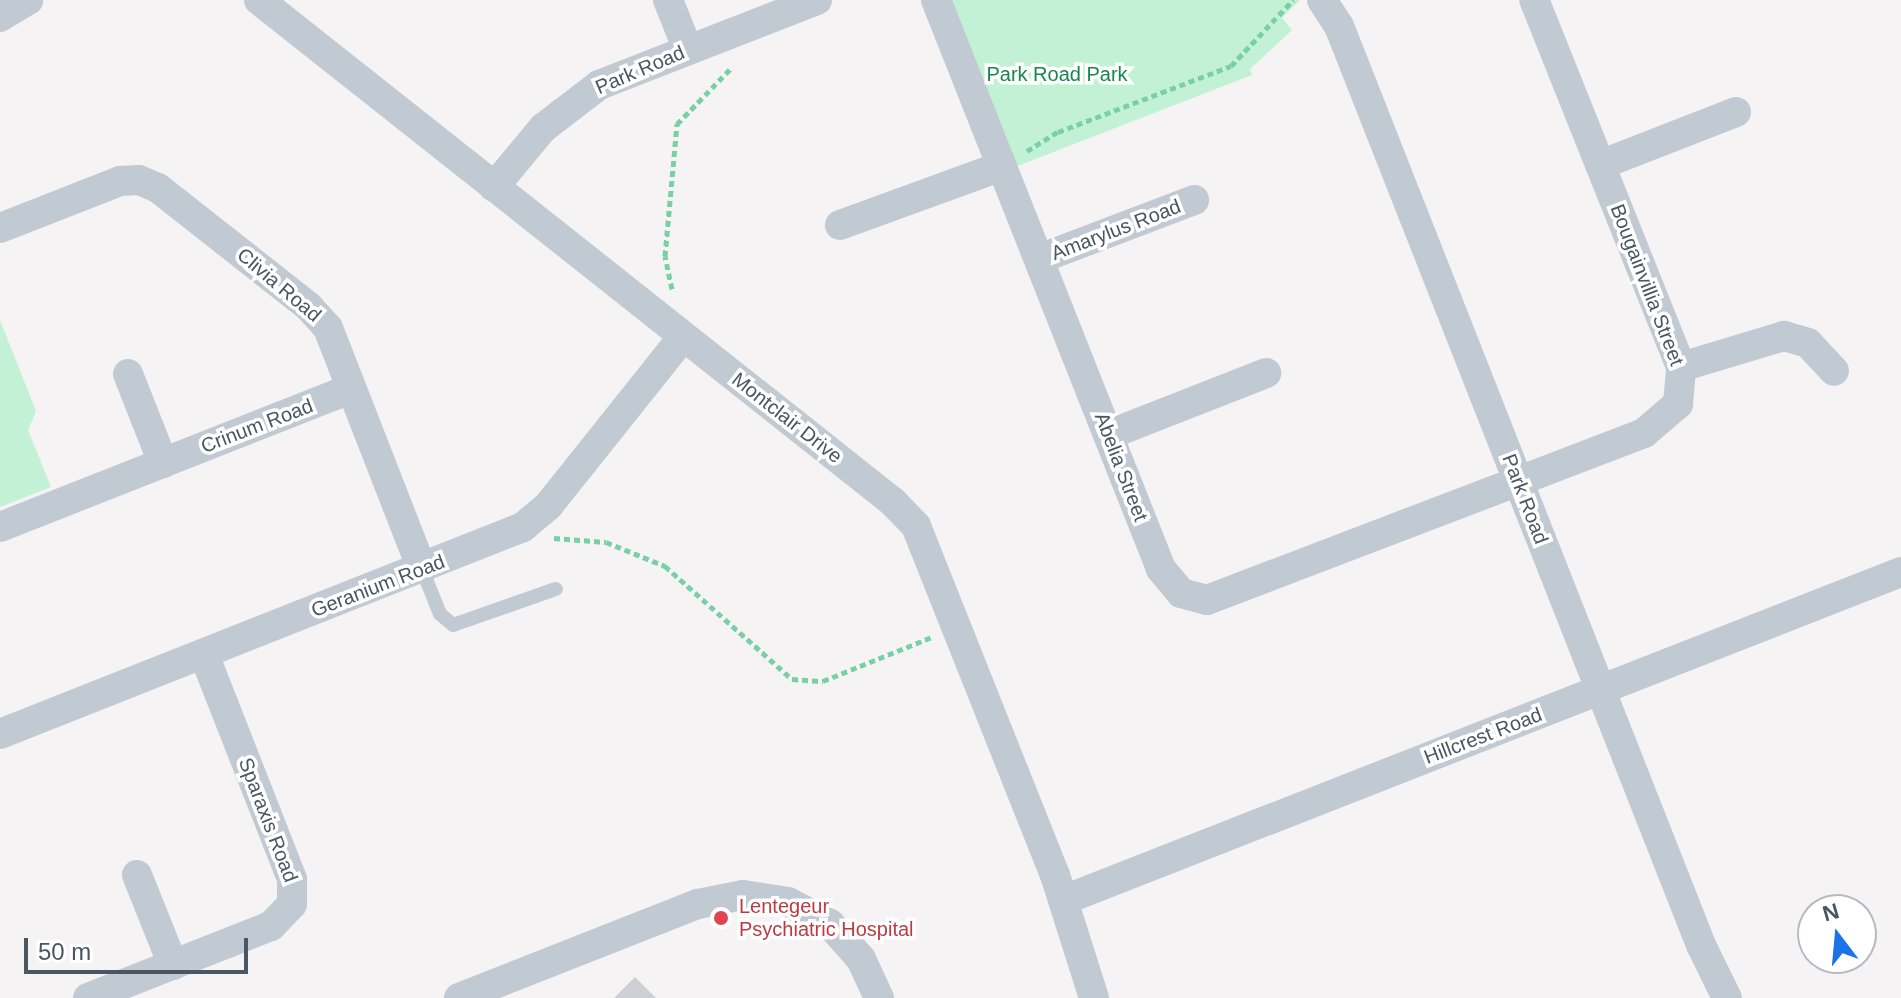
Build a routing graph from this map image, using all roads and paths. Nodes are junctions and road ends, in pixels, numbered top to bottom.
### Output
1 (28, 0) edge
2 (259, 0) edge
3 (668, 0) edge
4 (817, 0) edge
5 (936, 0) edge
6 (1293, 0) edge
7 (1322, 0) edge
8 (1534, 0) edge
9 (0, 17) edge
10 (688, 50) junction
11 (738, 61) dead end
12 (1736, 112) dead end
13 (1600, 165) junction
14 (1002, 166) junction
15 (494, 187) junction
16 (1194, 200) dead end
17 (840, 225) dead end
18 (0, 228) edge
19 (1039, 259) junction
20 (683, 337) junction
21 (1681, 367) junction
22 (1834, 371) dead end
23 (1266, 373) dead end
24 (128, 374) dead end
25 (351, 389) junction
26 (1108, 435) junction
27 (163, 463) junction
28 (1518, 481) junction
29 (0, 527) edge
30 (509, 534) junction
31 (422, 569) junction
32 (1901, 572) edge
33 (556, 589) dead end
34 (959, 626) junction
35 (204, 654) junction
36 (1600, 690) junction
37 (0, 734) edge
38 (137, 875) dead end
39 (1064, 900) junction
40 (173, 965) junction
41 (88, 998) edge
42 (459, 998) edge
43 (879, 998) edge
44 (1094, 998) edge
45 (1727, 998) edge

1 - 9 street
2 - 15 street, Montclair Drive
3 - 10 street
4 - 10 street, Park Road
5 - 14 street, Abelia Street
6 - 14 path
7 - 28 street, Park Road
8 - 13 street, Bougainvillia Street
10 - 15 street, Park Road
11 - 20 path
12 - 13 street
13 - 21 street, Bougainvillia Street
14 - 17 street
14 - 19 street, Abelia Street
15 - 20 street, Montclair Drive
16 - 19 street, Amarylus Road
18 - 25 street, Clivia Road
19 - 26 street, Abelia Street
20 - 30 street, Geranium Road
20 - 34 street, Montclair Drive
21 - 22 street
21 - 28 street, Bougainvillia Street
23 - 26 street
24 - 27 street
25 - 27 street, Crinum Road
25 - 31 street, Clivia Road
26 - 28 street, Abelia Street
27 - 29 street, Crinum Road
28 - 36 street, Park Road
30 - 31 street, Geranium Road
30 - 34 path
31 - 33 lane
31 - 35 street, Geranium Road
32 - 36 street, Hillcrest Road
34 - 39 street, Montclair Drive
35 - 37 street, Geranium Road
35 - 40 street, Sparaxis Road
36 - 39 street, Hillcrest Road
36 - 45 street, Park Road
38 - 40 street
39 - 44 street, Montclair Drive
40 - 41 street, Sparaxis Road
42 - 43 street

